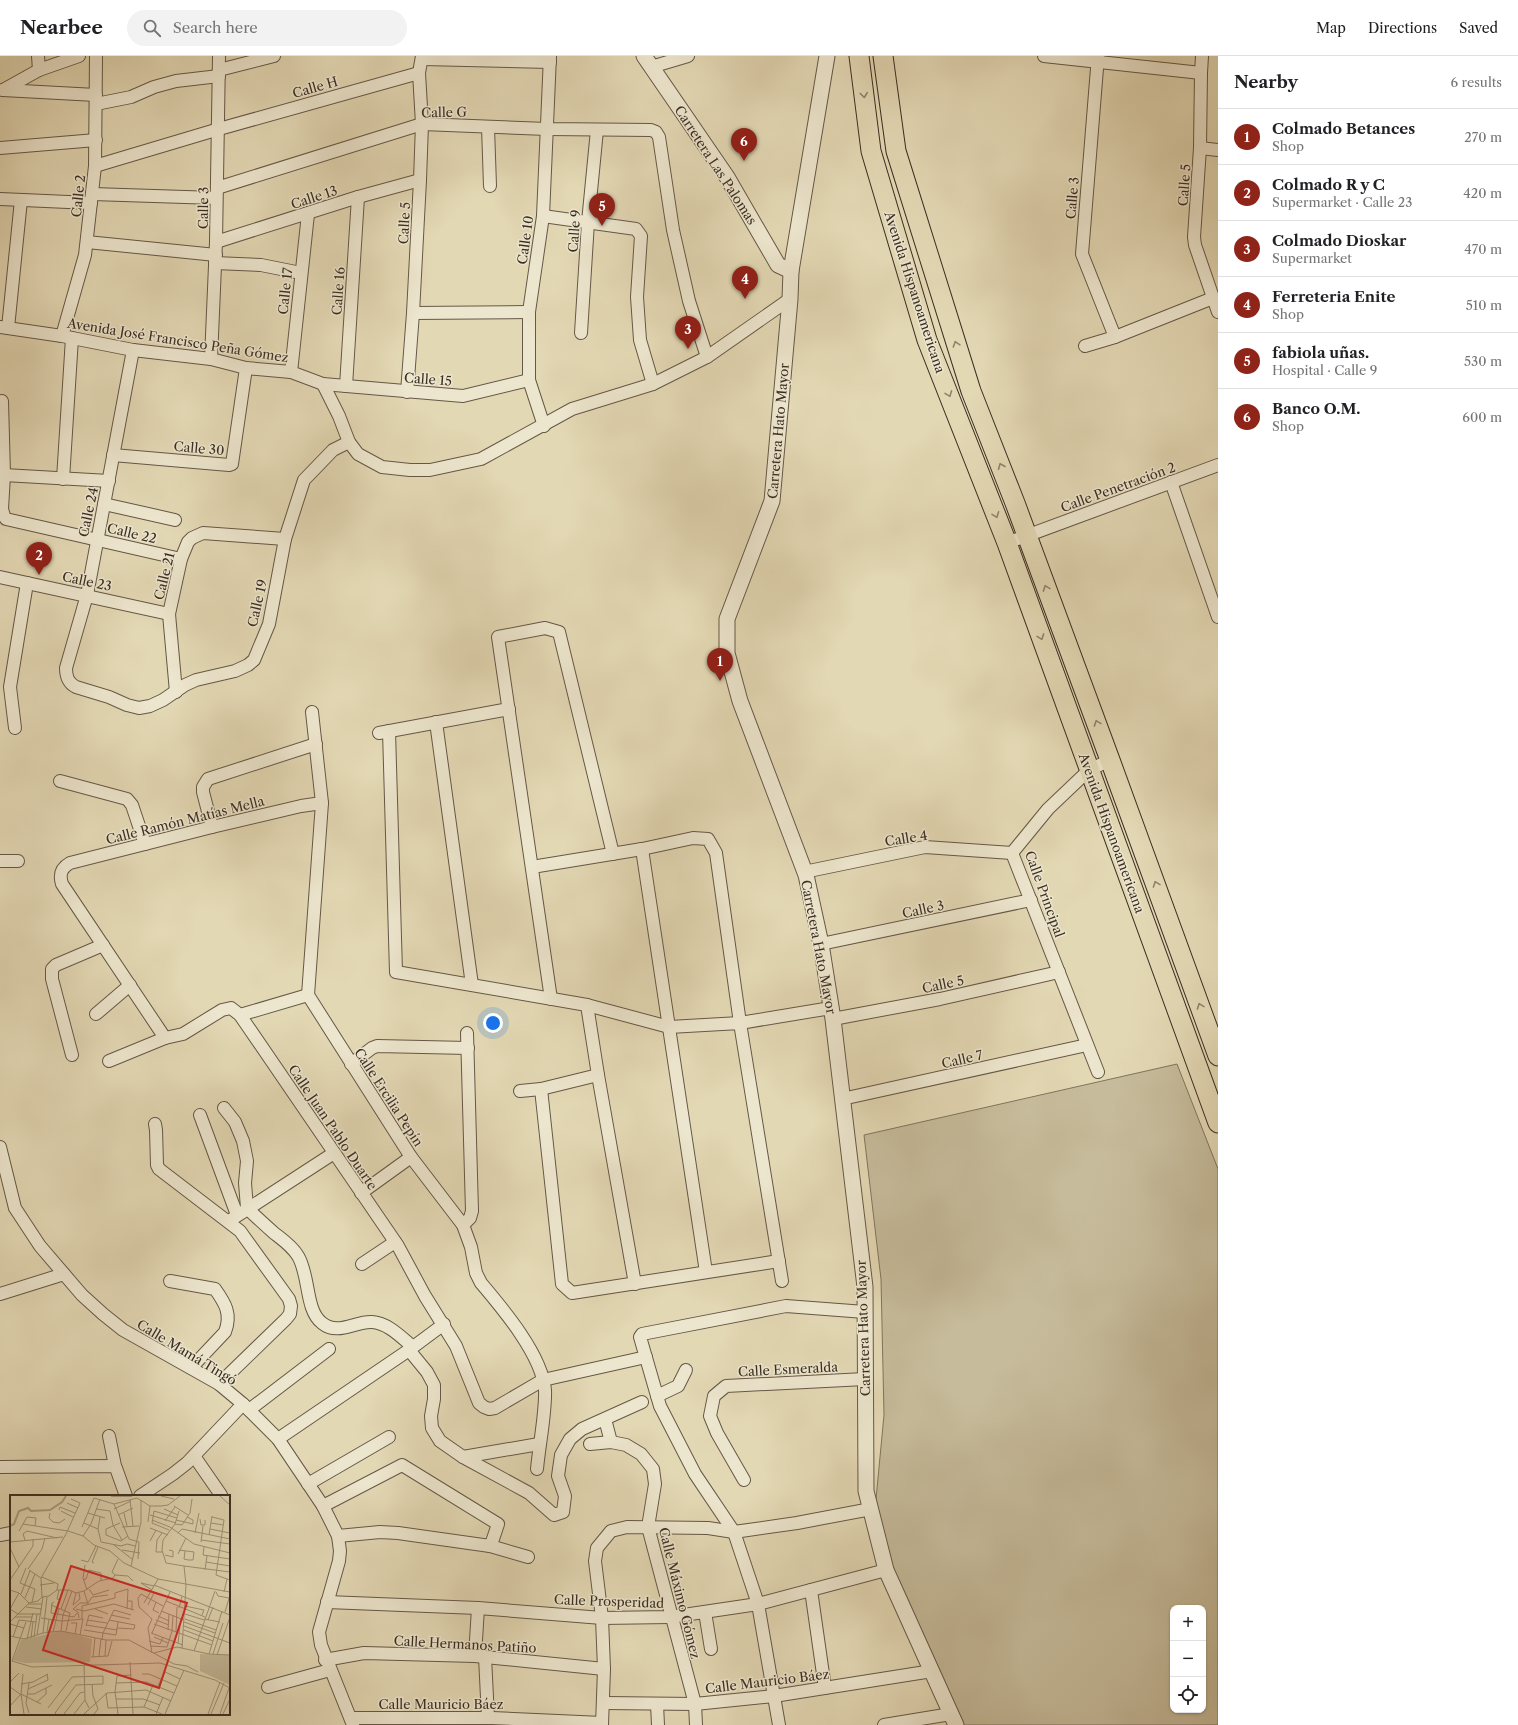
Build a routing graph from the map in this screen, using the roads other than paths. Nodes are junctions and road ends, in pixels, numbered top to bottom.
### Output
1 (38, 56) edge
2 (79, 56) edge
3 (96, 56) edge
4 (219, 56) edge
5 (274, 56) edge
6 (688, 56) edge
7 (827, 56) edge
8 (859, 56) edge
9 (883, 56) edge
10 (1044, 56) edge
11 (1202, 56) edge
12 (422, 58) edge
13 (550, 59) edge
14 (1098, 59) edge
15 (648, 62) edge
16 (39, 70) junction
17 (219, 73) junction
18 (419, 73) junction
19 (1201, 73) junction
20 (2, 90) edge
21 (96, 100) junction
22 (422, 124) junction
23 (488, 127) junction
24 (219, 129) junction
25 (547, 129) junction
26 (597, 130) junction
27 (96, 140) junction
28 (0, 148) edge
29 (1200, 148) junction
30 (1218, 150) edge
31 (95, 166) junction
32 (420, 180) junction
33 (490, 186) dead end
34 (216, 193) junction
35 (358, 197) junction
36 (92, 198) junction
37 (0, 199) edge
38 (21, 200) junction
39 (308, 214) junction
40 (543, 216) junction
41 (588, 222) junction
42 (87, 242) junction
43 (216, 242) junction
44 (216, 259) junction
45 (791, 271) junction
46 (301, 273) junction
47 (1213, 298) junction
48 (790, 299) junction
49 (529, 312) junction
50 (1218, 312) edge
51 (413, 313) junction
52 (4, 327) edge
53 (581, 333) dead end
54 (67, 337) junction
55 (1115, 337) junction
56 (1085, 346) dead end
57 (133, 350) junction
58 (707, 357) junction
59 (211, 359) junction
60 (246, 368) junction
61 (291, 372) junction
62 (529, 380) junction
63 (323, 384) junction
64 (653, 384) junction
65 (346, 386) junction
66 (407, 392) junction
67 (2, 401) dead end
68 (544, 426) junction
69 (349, 442) junction
70 (113, 455) junction
71 (1218, 465) edge
72 (4, 475) junction
73 (63, 479) junction
74 (109, 481) junction
75 (1171, 482) junction
76 (104, 504) junction
77 (175, 520) dead end
78 (1027, 536) junction
79 (96, 539) junction
80 (285, 539) junction
81 (1007, 543) junction
82 (181, 559) junction
83 (0, 577) edge
84 (26, 583) junction
85 (87, 595) junction
86 (169, 614) junction
87 (1218, 617) edge
88 (68, 679) joint
89 (176, 692) junction
90 (509, 709) junction
91 (312, 712) dead end
92 (436, 722) junction
93 (15, 728) dead end
94 (316, 744) junction
95 (1110, 760) junction
96 (1089, 770) junction
97 (60, 781) dead end
98 (322, 803) junction
99 (212, 827) junction
100 (144, 844) junction
101 (642, 849) junction
102 (613, 854) junction
103 (1012, 854) junction
104 (0, 861) edge
105 (18, 861) dead end
106 (532, 867) junction
107 (804, 872) junction
108 (1031, 900) junction
109 (821, 944) junction
110 (103, 945) junction
111 (1059, 972) junction
112 (130, 985) junction
113 (472, 985) junction
114 (308, 996) junction
115 (551, 999) junction
116 (587, 1005) junction
117 (832, 1013) junction
118 (96, 1014) dead end
119 (240, 1015) junction
120 (740, 1023) junction
121 (669, 1027) junction
122 (467, 1033) dead end
123 (165, 1038) junction
124 (1087, 1045) junction
125 (468, 1048) junction
126 (72, 1055) dead end
127 (1218, 1056) edge
128 (109, 1061) dead end
129 (351, 1064) junction
130 (1098, 1072) dead end
131 (598, 1075) junction
132 (541, 1089) junction
133 (520, 1091) dead end
134 (842, 1099) junction
135 (224, 1108) dead end
136 (200, 1114) dead end
137 (1218, 1123) edge
138 (154, 1124) dead end
139 (0, 1148) edge
140 (334, 1153) junction
141 (411, 1157) junction
142 (361, 1193) junction
143 (238, 1215) junction
144 (463, 1225) junction
145 (395, 1242) junction
146 (779, 1261) junction
147 (362, 1264) dead end
148 (706, 1272) junction
149 (64, 1274) junction
150 (170, 1281) dead end
151 (782, 1281) dead end
152 (635, 1284) junction
153 (0, 1294) edge
154 (865, 1312) junction
155 (444, 1324) junction
156 (329, 1349) dead end
157 (411, 1349) junction
158 (646, 1358) junction
159 (191, 1368) junction
160 (686, 1370) dead end
161 (866, 1379) junction
162 (543, 1380) junction
163 (219, 1384) junction
164 (657, 1396) junction
165 (642, 1402) dead end
166 (246, 1407) junction
167 (605, 1419) junction
168 (109, 1436) dead end
169 (389, 1437) dead end
170 (278, 1439) junction
171 (611, 1442) junction
172 (540, 1444) junction
173 (590, 1444) dead end
174 (194, 1456) junction
175 (463, 1457) junction
176 (115, 1466) junction
177 (0, 1467) edge
178 (537, 1469) dead end
179 (744, 1480) dead end
180 (308, 1484) junction
181 (126, 1495) edge
182 (142, 1495) edge
183 (222, 1495) edge
184 (323, 1506) junction
185 (871, 1509) junction
186 (648, 1528) junction
187 (734, 1532) junction
188 (10, 1533) edge
189 (0, 1535) edge
190 (338, 1536) junction
191 (490, 1546) junction
192 (528, 1557) dead end
193 (886, 1570) junction
194 (811, 1590) junction
195 (326, 1602) junction
196 (758, 1604) junction
197 (478, 1608) junction
198 (705, 1612) junction
199 (670, 1617) junction
200 (602, 1618) junction
201 (712, 1649) dead end
202 (480, 1657) junction
203 (328, 1665) junction
204 (604, 1669) junction
205 (932, 1671) junction
206 (268, 1687) dead end
207 (825, 1688) junction
208 (774, 1696) junction
209 (604, 1703) junction
210 (657, 1704) junction
211 (695, 1704) junction
212 (491, 1720) edge
213 (954, 1720) edge
214 (352, 1721) edge
215 (602, 1724) edge
216 (658, 1725) edge
217 (696, 1725) edge
218 (779, 1725) edge
219 (884, 1725) edge

1 - 16 street
2 - 16 street
3 - 21 street, Calle 2
4 - 17 street, Calle 3
5 - 17 street
6 - 15 street
7 - 45 street, Carretera Hato Mayor
8 -> 81 main road, Avenida Hispanoamericana
78 -> 9 main road, Avenida Hispanoamericana
10 - 14 street
11 - 19 street, Calle 5
12 - 13 street
12 - 18 street, Calle 5
13 - 25 street, Calle 10
14 - 19 street
14 - 55 street, Calle 3
15 - 45 street, Carretera Las Palomas
16 - 20 street
17 - 21 street
17 - 24 street, Calle 3
18 - 22 street, Calle 5
18 - 24 street, Calle H
19 - 29 street, Calle 5
20 - 21 street
21 - 27 street, Calle 2
22 - 23 street, Calle G
22 - 32 street, Calle 5
22 - 34 street, Calle G
23 - 25 street, Calle G
23 - 33 street
24 - 31 street, Calle H
24 - 34 street, Calle 3
25 - 26 street, Calle G
25 - 40 street, Calle 10
26 - 41 street, Calle 9
26 - 58 street, Calle G
27 - 28 street
27 - 31 street, Calle 2
29 - 30 street
29 - 47 street, Calle 5
31 - 36 street, Calle 2
32 - 35 street, Calle 13
32 - 51 street, Calle 5
34 - 36 street, Calle G
34 - 43 street, Calle 3
35 - 39 street, Calle 13
35 - 65 street, Calle 16
36 - 38 street, Calle G
36 - 42 street, Calle 2
37 - 38 street, Calle G
38 - 52 street
39 - 43 street, Calle 13
39 - 46 street, Calle 17
40 - 41 street
40 - 49 street, Calle 10
41 - 53 street, Calle 9
41 - 64 street
42 - 44 street
42 - 54 street, Calle 2
43 - 44 street, Calle 3
44 - 46 street
44 - 59 street, Calle 3
45 - 48 street, Carretera Hato Mayor
46 - 61 street, Calle 17
47 - 50 street, Calle 5
47 - 55 street
48 - 58 street
48 - 107 street, Carretera Hato Mayor
49 - 51 street
49 - 62 street, Calle 10
51 - 66 street, Calle 5
52 - 54 street, Avenida José Francisco Peña Gómez
54 - 57 street, Avenida José Francisco Peña Gómez
54 - 73 street, Calle 2
55 - 56 street
57 - 59 street, Avenida José Francisco Peña Gómez
57 - 70 street, Calle 24
58 - 64 street
59 - 60 street, Avenida José Francisco Peña Gómez
60 - 61 street, Avenida José Francisco Peña Gómez
60 - 70 street, Calle 30
61 - 63 street, Avenida José Francisco Peña Gómez
62 - 66 street, Calle 15
62 - 68 street, Calle 10
63 - 65 street, Calle 15
63 - 69 street
64 - 68 street
65 - 66 street, Calle 15
67 - 72 street, Calle 22
68 - 69 street
69 - 80 street, Calle 19
70 - 74 street, Calle 24
71 - 75 street, Calle Penetración 2
72 - 73 street
72 - 79 street, Calle 22
73 - 74 street
74 - 76 street, Calle 24
75 - 78 street, Calle Penetración 2
75 - 87 street
76 - 77 street
76 - 79 street, Calle 24
78 - 81 street
95 -> 78 main road, Avenida Hispanoamericana
79 - 82 street, Calle 22
79 - 85 street, Calle 24
80 - 82 street, Calle 21
80 - 89 street, Calle 19
81 -> 96 main road, Avenida Hispanoamericana
82 - 86 street, Calle 21
83 - 84 street, Calle 23
84 - 85 street, Calle 23
84 - 93 street
85 - 86 street, Calle 23
85 - 88 street, Calle 24
86 - 89 street, Calle 21
88 - 89 street, Calle 19
90 - 92 street
90 - 102 street
90 - 106 street
91 - 94 street
92 - 113 street
92 - 113 street, Calle 5
94 - 98 street
94 - 99 street
95 - 96 street, Calle Principal
127 -> 95 main road, Avenida Hispanoamericana
96 - 103 street, Calle Principal
96 - 137 main road, Avenida Hispanoamericana
97 - 100 street
98 - 99 street, Calle Ramón Matías Mella
98 - 114 street
99 - 100 street, Calle Ramón Matías Mella
100 - 110 street, Calle Ramón Matías Mella
101 - 102 street
101 - 120 street
101 - 121 street
102 - 106 street
103 - 107 street, Calle 4
103 - 108 street, Calle Principal
104 - 105 street
106 - 115 street
107 - 109 street, Carretera Hato Mayor
108 - 109 street, Calle 3
108 - 111 street, Calle Principal
109 - 117 street, Carretera Hato Mayor
110 - 112 street
110 - 126 street
111 - 117 street, Calle 5
111 - 124 street, Calle Principal
112 - 118 street
112 - 123 street
113 - 115 street, Calle 5
114 - 119 street
114 - 129 street, Calle Ercilia Pepín
115 - 116 street, Calle 5
116 - 121 street, Calle 5
116 - 131 street
117 - 120 street, Calle 5
117 - 134 street, Carretera Hato Mayor
119 - 123 street
119 - 140 street, Calle Juan Pablo Duarte
120 - 121 street, Calle 5
120 - 146 street
121 - 148 street
122 - 125 street
123 - 128 street
124 - 130 street, Calle Principal
124 - 134 street, Calle 7
125 - 129 street
125 - 144 street
129 - 141 street, Calle Ercilia Pepín
131 - 132 street
131 - 152 street
132 - 133 street
132 - 152 street
134 - 154 street, Carretera Hato Mayor
135 - 143 street
136 - 143 street
138 - 143 street
139 - 149 street, Calle Mamá Tingó
140 - 142 street, Calle Juan Pablo Duarte
140 - 143 street
141 - 142 street
141 - 144 street, Calle Ercilia Pepín
142 - 145 street, Calle Juan Pablo Duarte
143 - 157 street
143 - 163 street
144 - 162 street, Calle Ercilia Pepín
145 - 147 street
145 - 155 street, Calle Juan Pablo Duarte
146 - 148 street
146 - 151 street
148 - 152 street
149 - 153 street
149 - 159 street, Calle Mamá Tingó
150 - 159 street
154 - 158 street
154 - 161 street, Carretera Hato Mayor
155 - 157 street
155 - 162 street, Calle Juan Pablo Duarte
156 - 166 street
157 - 170 street
157 - 175 street
158 - 162 street, Calle Juan Pablo Duarte
158 - 164 street
159 - 163 street, Calle Mamá Tingó
160 - 164 street
161 - 179 street, Calle Esmeralda
161 - 185 street, Carretera Hato Mayor
162 - 172 street, Calle Ercilia Pepín
163 - 166 street, Calle Mamá Tingó
164 - 187 street
165 - 167 street
166 - 170 street, Calle Mamá Tingó
166 - 174 street
167 - 171 street
167 - 175 street
168 - 176 street
169 - 180 street
170 - 180 street, Calle Mamá Tingó
171 - 173 street, Calle Máximo Gómez
171 - 186 street, Calle Máximo Gómez
172 - 175 street
172 - 178 street, Calle Ercilia Pepín
174 - 182 street
174 - 183 street
176 - 177 street
176 - 181 street
180 - 184 street, Calle Mamá Tingó
184 - 190 street, Calle Mamá Tingó
184 - 191 street
185 - 187 street
185 - 193 street, Carretera Hato Mayor
186 - 187 street
186 - 199 street, Calle Máximo Gómez
186 - 200 street
187 - 196 street
188 - 189 street
190 - 191 street
190 - 195 street, Calle Mamá Tingó
191 - 192 street
193 - 194 street, Calle Prosperidad
193 - 205 street, Carretera Hato Mayor
194 - 196 street, Calle Prosperidad
194 - 207 street
195 - 197 street, Calle Prosperidad
195 - 203 street, Calle Mamá Tingó
196 - 198 street, Calle Prosperidad
196 - 208 street
197 - 200 street, Calle Prosperidad
197 - 202 street
198 - 199 street, Calle Prosperidad
198 - 201 street
199 - 200 street, Calle Prosperidad
199 - 211 street, Calle Máximo Gómez
200 - 204 street
202 - 203 street, Calle Hermanos Patiño
202 - 204 street, Calle Hermanos Patiño
202 - 212 street
203 - 206 street, Calle Hermanos Patiño
203 - 214 street, Calle Mamá Tingó
204 - 209 street
205 - 207 street, Calle Mauricio Báez
205 - 213 street, Carretera Hato Mayor
207 - 208 street, Calle Mauricio Báez
208 - 211 street, Calle Mauricio Báez
208 - 218 street
209 - 210 street, Calle Mauricio Báez
209 - 215 street
210 - 211 street, Calle Mauricio Báez
210 - 216 street
211 - 217 street, Calle Máximo Gómez
212 - 214 street, Calle Mauricio Báez
212 - 215 street, Calle Mauricio Báez
213 - 219 street

